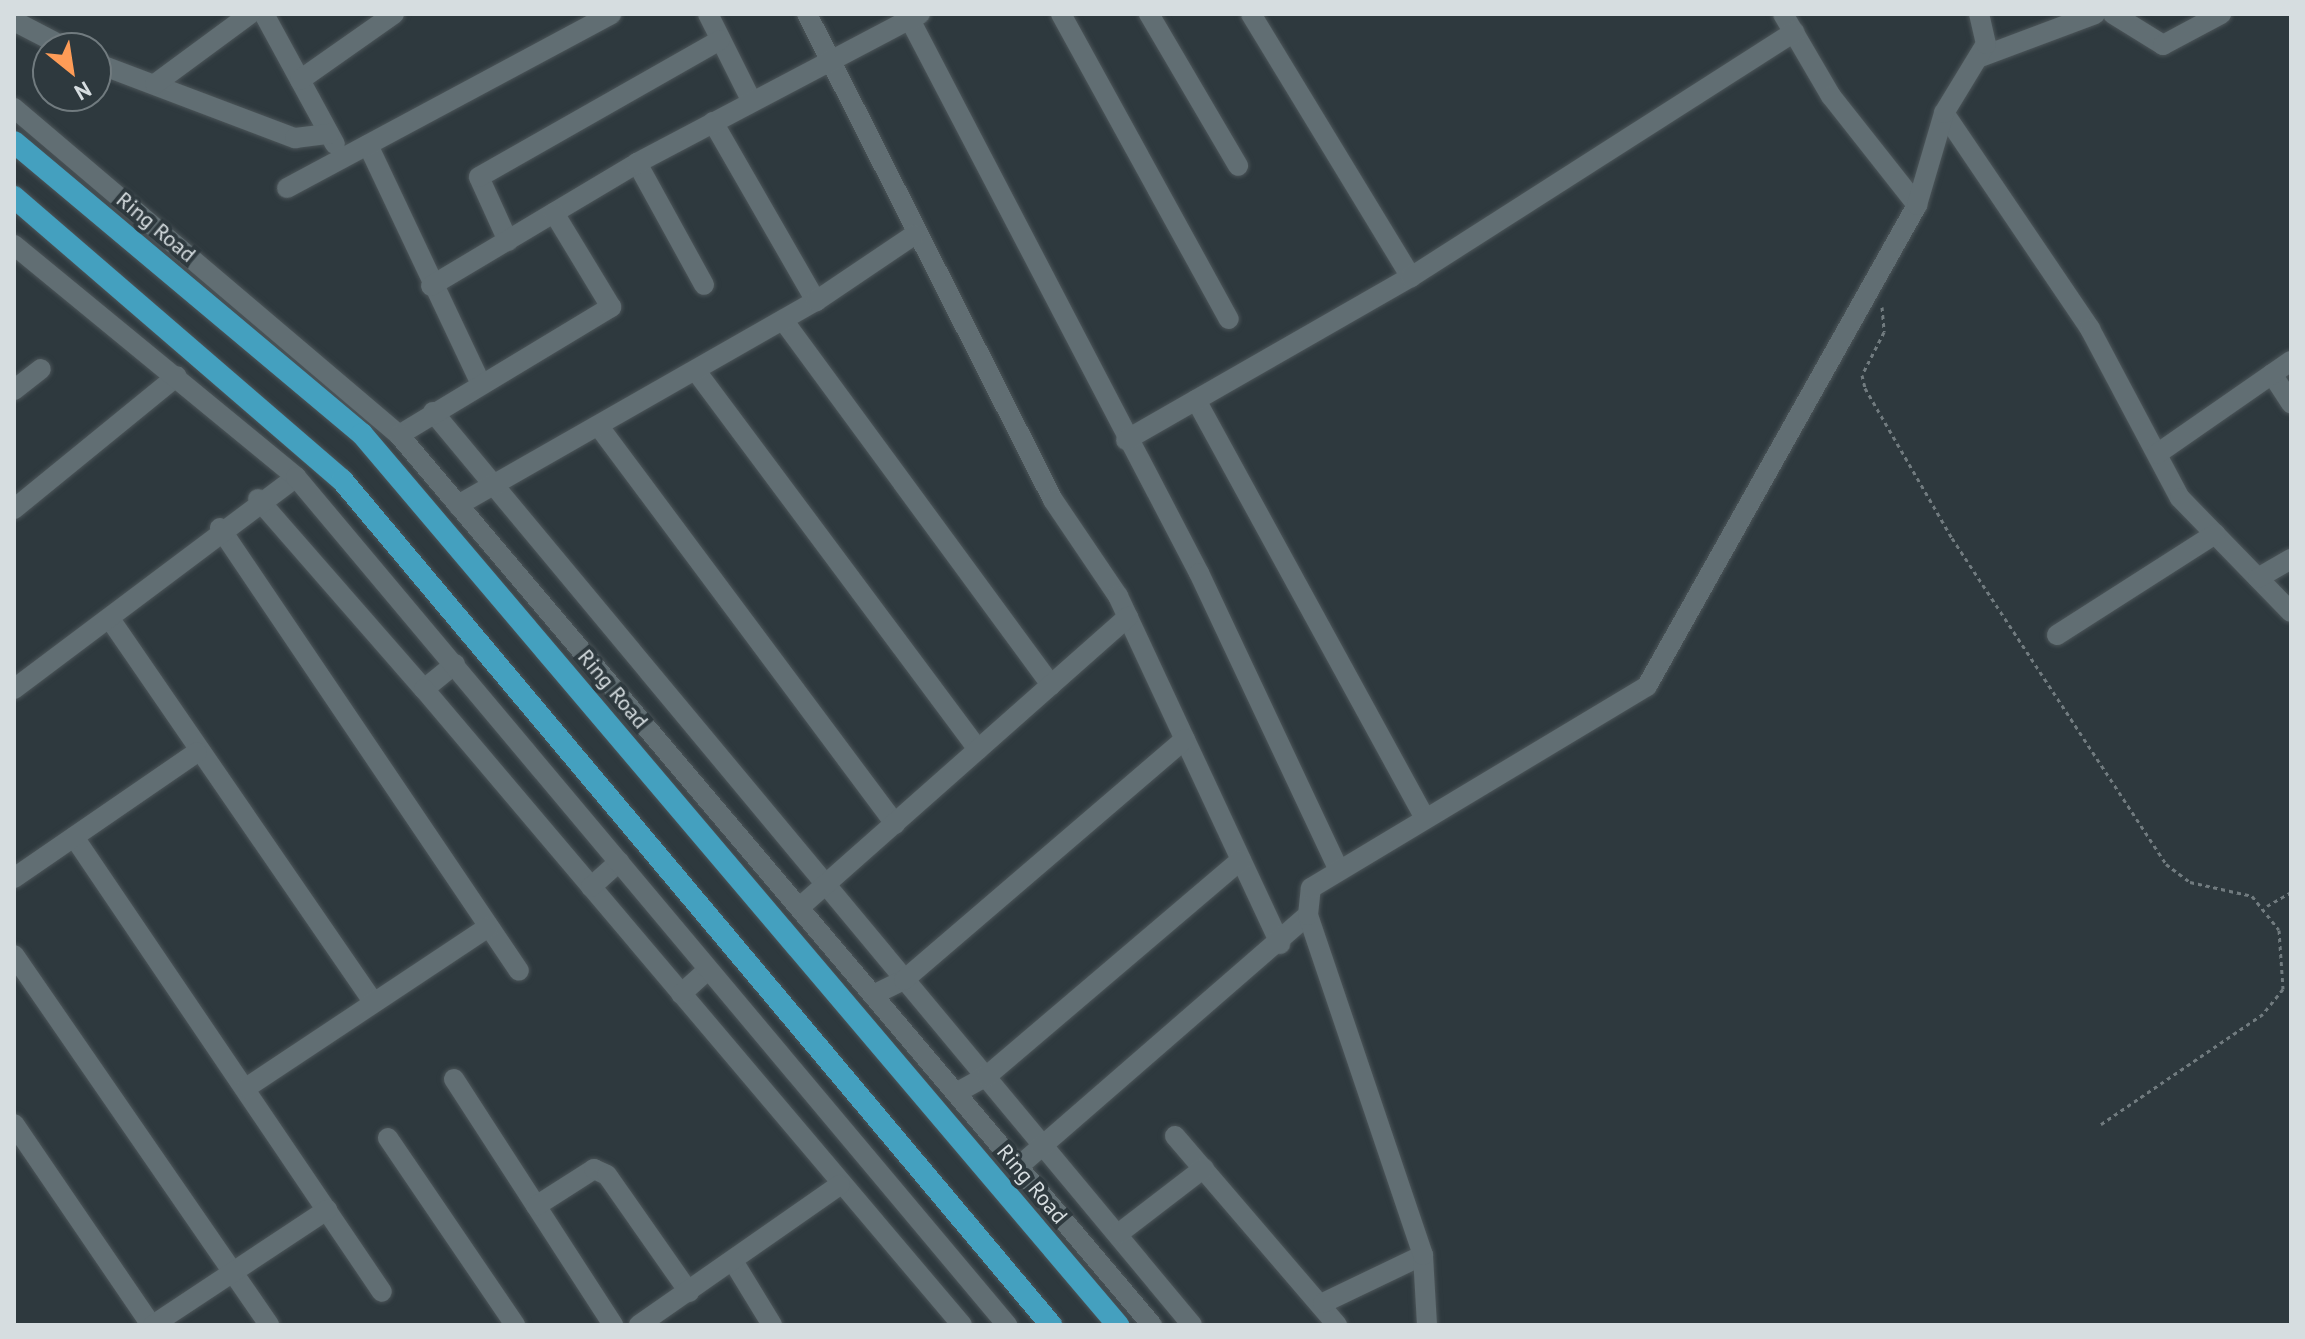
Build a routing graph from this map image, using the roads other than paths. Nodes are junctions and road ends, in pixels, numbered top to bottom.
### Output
1 (250, 14) edge
2 (264, 14) edge
3 (394, 14) edge
4 (611, 14) edge
5 (708, 14) edge
6 (807, 14) edge
7 (1061, 14) edge
8 (1149, 14) edge
9 (1251, 14) edge
10 (1783, 14) edge
11 (1979, 14) edge
12 (2095, 14) edge
13 (2113, 14) edge
14 (2221, 14) edge
15 (912, 16) edge
16 (14, 21) edge
17 (35, 32) edge
18 (1794, 32) junction
19 (720, 40) junction
20 (1978, 58) junction
21 (830, 60) junction
22 (112, 69) edge
23 (300, 80) junction
24 (155, 84) junction
25 (752, 102) junction
26 (14, 108) edge
27 (1944, 113) junction
28 (713, 122) junction
29 (329, 134) junction
30 (14, 142) edge
31 (368, 145) junction
32 (342, 158) junction
33 (637, 163) junction
34 (1238, 166) dead end
35 (287, 188) dead end
36 (14, 197) edge
37 (1917, 205) junction
38 (554, 213) junction
39 (914, 235) junction
40 (508, 241) junction
41 (14, 245) edge
42 (1411, 277) junction
43 (704, 285) dead end
44 (431, 286) junction
45 (816, 301) junction
46 (1229, 319) dead end
47 (783, 320) junction
48 (2291, 361) edge
49 (41, 369) dead end
50 (696, 371) junction
51 (2272, 374) junction
52 (177, 376) junction
53 (481, 384) junction
54 (14, 390) edge
55 (1196, 400) junction
56 (2291, 403) edge
57 (433, 412) junction
58 (600, 428) junction
59 (399, 435) junction
60 (1126, 440) junction
61 (2157, 454) junction
62 (296, 477) junction
63 (498, 487) junction
64 (258, 499) junction
65 (458, 505) junction
66 (14, 509) edge
67 (220, 528) junction
68 (2215, 534) junction
69 (2291, 559) edge
70 (2258, 578) junction
71 (2291, 612) edge
72 (1128, 617) junction
73 (110, 619) junction
74 (2057, 635) dead end
75 (455, 664) junction
76 (1051, 685) junction
77 (14, 689) edge
78 (424, 689) junction
79 (1185, 739) junction
80 (978, 750) junction
81 (197, 752) junction
82 (1425, 819) junction
83 (895, 824) junction
84 (74, 837) junction
85 (1241, 860) junction
86 (619, 862) junction
87 (1339, 870) junction
88 (14, 878) edge
89 (591, 887) junction
90 (824, 887) junction
91 (800, 907) junction
92 (1308, 915) junction
93 (488, 927) junction
94 (1280, 944) junction
95 (1319, 949) junction
96 (14, 955) edge
97 (708, 970) junction
98 (519, 971) dead end
99 (904, 980) junction
100 (681, 994) junction
101 (873, 995) junction
102 (373, 1001) junction
103 (987, 1076) junction
104 (454, 1079) dead end
105 (246, 1088) junction
106 (956, 1093) junction
107 (14, 1124) edge
108 (1175, 1136) dead end
109 (388, 1138) dead end
110 (1045, 1143) junction
111 (1018, 1167) junction
112 (1204, 1168) junction
113 (840, 1185) junction
114 (536, 1206) junction
115 (327, 1210) junction
116 (1118, 1234) junction
117 (1423, 1255) junction
118 (733, 1261) junction
119 (233, 1272) junction
120 (382, 1292) dead end
121 (689, 1292) junction
122 (1323, 1303) junction
123 (152, 1325) edge
124 (269, 1325) edge
125 (515, 1325) edge
126 (613, 1325) edge
127 (639, 1325) edge
128 (772, 1325) edge
129 (962, 1325) edge
130 (1007, 1325) edge
131 (1051, 1325) edge
132 (1118, 1325) edge
133 (1152, 1325) edge
134 (1192, 1325) edge
135 (1337, 1325) edge
136 (1427, 1325) edge

1 - 24 street
2 - 23 street
3 - 23 street
4 - 31 street
5 - 19 street
6 - 21 street
7 - 46 street
8 - 34 street
9 - 42 street
10 - 18 street
11 - 20 street
12 - 20 street
13 - 14 street
15 - 21 street
15 - 60 street
16 - 17 street
18 - 37 street
18 - 42 street
19 - 25 street
19 - 40 street
20 - 27 street
21 - 25 street
21 - 39 street
22 - 24 street
23 - 29 street
24 - 29 street
25 - 28 street
26 - 59 street
27 - 37 street
27 - 61 street
28 - 33 street
28 - 45 street
29 - 32 street
30 - 132 highway, Ring Road
31 - 32 street
31 - 44 street
32 - 35 street
33 - 38 street
33 - 43 street
36 - 131 highway
37 - 82 street
38 - 40 street
38 - 53 street
39 - 45 street
39 - 72 street
40 - 44 street
41 - 52 street
42 - 55 street
44 - 53 street
45 - 47 street
47 - 50 street
47 - 76 street
48 - 51 street
49 - 54 street
50 - 58 street
50 - 80 street
51 - 56 street
51 - 61 street
52 - 62 street
52 - 66 street
53 - 57 street
55 - 60 street
55 - 82 street
57 - 59 street
57 - 63 street
58 - 63 street
58 - 83 street
59 - 65 street
60 - 87 street
61 - 68 street
62 - 64 street
62 - 75 street
63 - 65 street
63 - 90 street
64 - 67 street
64 - 78 street
65 - 91 street
67 - 73 street
67 - 93 street
68 - 70 street
68 - 74 street
69 - 70 street
70 - 71 street
72 - 76 street
72 - 79 street
73 - 77 street
73 - 81 street
75 - 78 street
75 - 86 street
76 - 80 street
78 - 89 street
79 - 85 street
79 - 99 street
80 - 83 street
81 - 84 street
81 - 102 street
82 - 87 street
83 - 90 street
84 - 88 street
84 - 105 street
85 - 94 street
85 - 103 street
86 - 89 street
86 - 97 street
87 - 92 street
89 - 100 street
90 - 91 street
90 - 99 street
91 - 101 street
92 - 94 street
92 - 95 street
93 - 98 street
93 - 102 street
94 - 95 street
94 - 110 street
95 - 117 street
96 - 119 street
97 - 100 street
97 - 130 street
99 - 101 street
99 - 103 street
100 - 113 street
101 - 106 street
102 - 105 street
103 - 106 street
103 - 110 street
104 - 114 street
105 - 115 street
106 - 111 street
107 - 123 street
108 - 112 street
109 - 125 street
110 - 111 street
110 - 116 street
111 - 133 street
112 - 116 street
112 - 122 street
113 - 118 street
113 - 129 street
114 - 121 street
114 - 126 street
115 - 119 street
115 - 120 street
116 - 134 street
117 - 122 street
117 - 136 street
118 - 121 street
118 - 128 street
119 - 123 street
119 - 124 street
121 - 127 street
122 - 135 street

